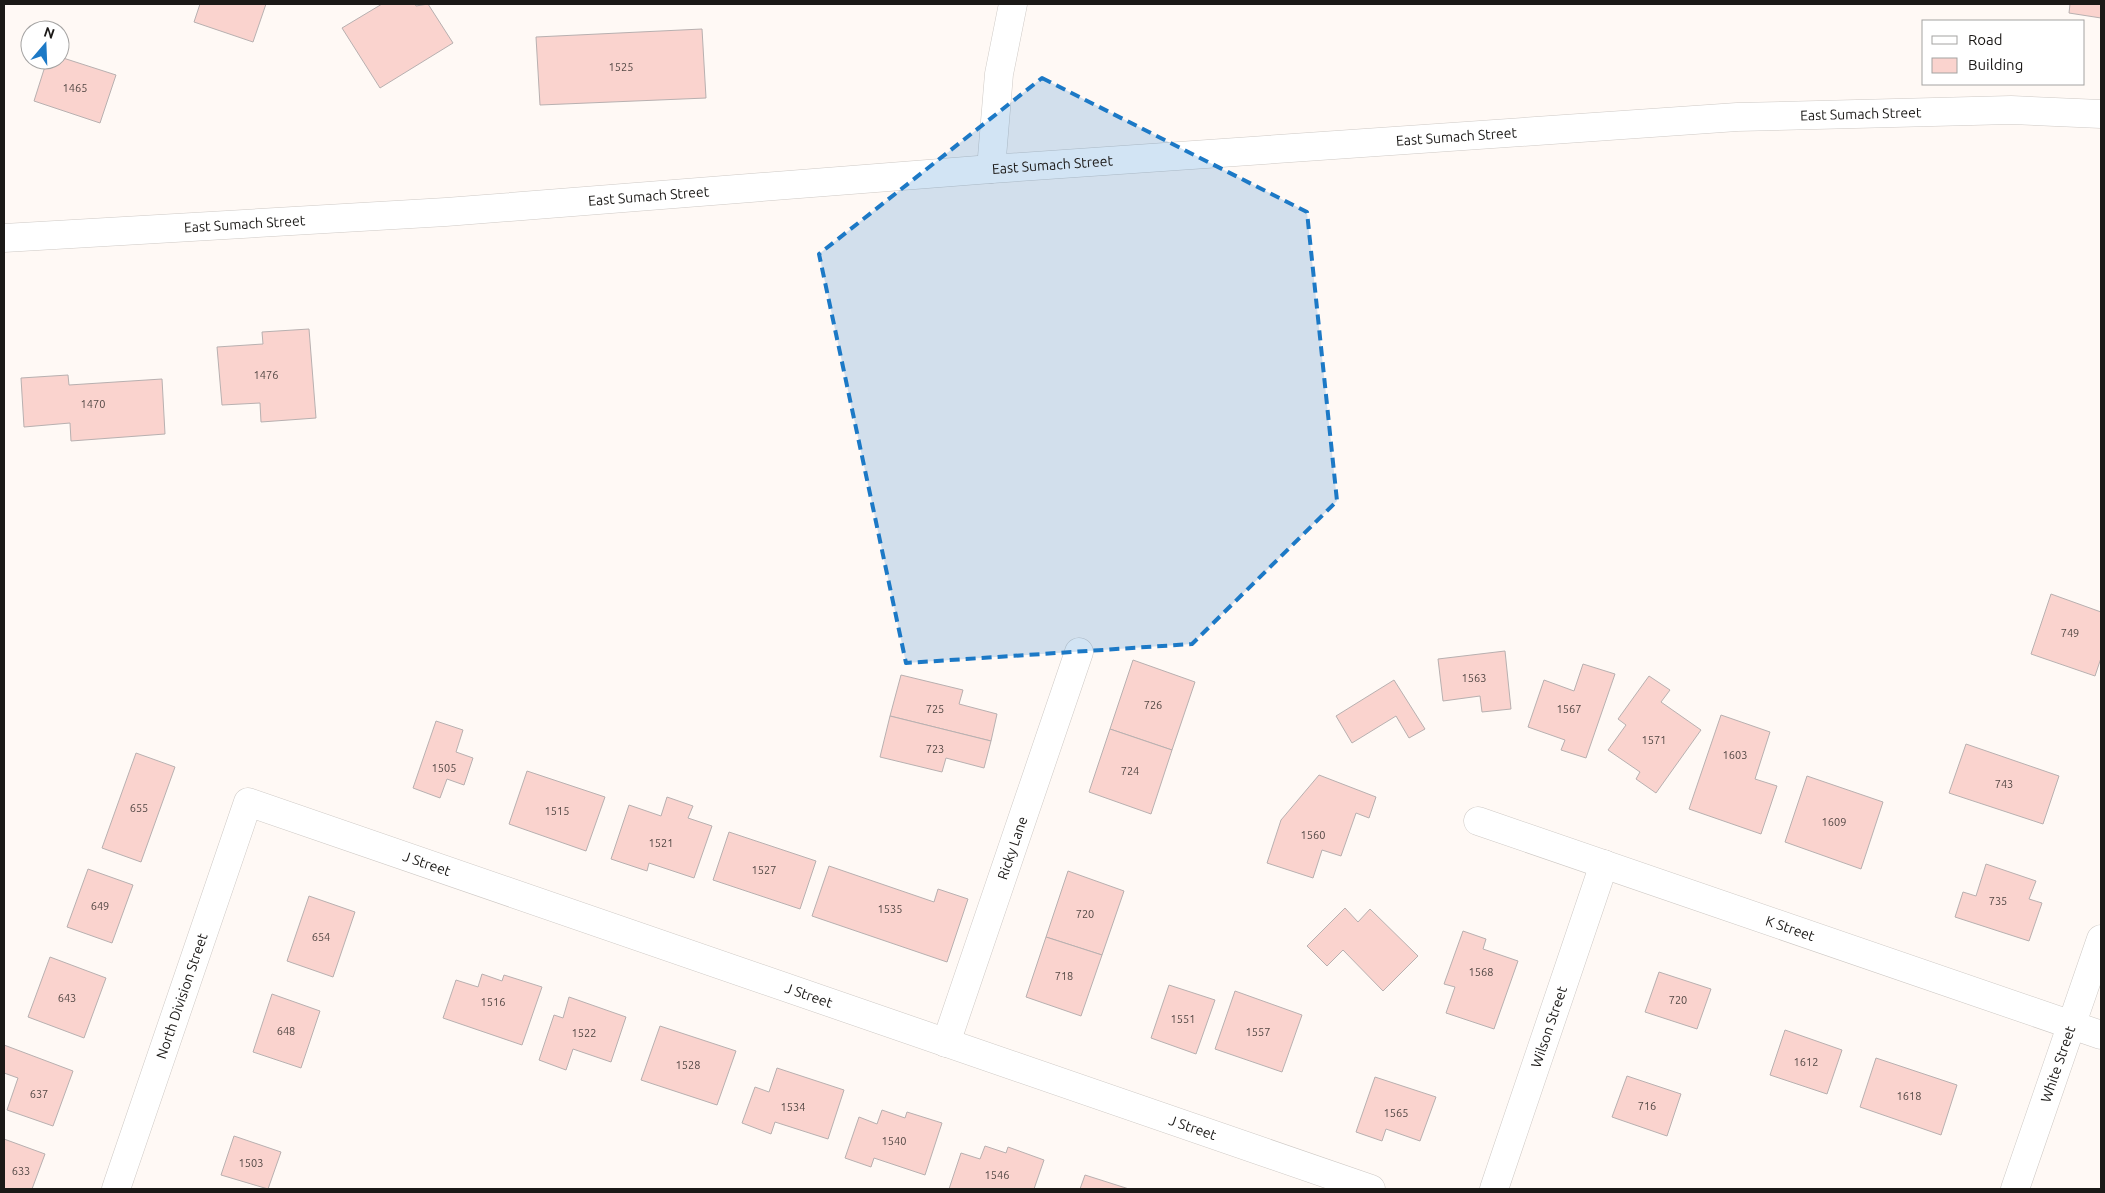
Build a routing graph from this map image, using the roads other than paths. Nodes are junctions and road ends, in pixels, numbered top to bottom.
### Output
1 (1013, 4) edge
2 (2101, 114) edge
3 (991, 169) junction
4 (4, 238) edge
5 (1079, 652) dead end
6 (248, 802) joint
7 (1478, 821) dead end
8 (1604, 864) junction
9 (2101, 939) edge
10 (2072, 1025) junction
11 (2101, 1035) edge
12 (946, 1043) junction
13 (116, 1189) edge
14 (1371, 1189) edge
15 (1494, 1189) edge
16 (2015, 1189) edge

1 - 3 street
2 - 3 street, East Sumach Street
3 - 4 street, East Sumach Street
5 - 12 street, Ricky Lane
6 - 12 street, J Street
6 - 13 street, North Division Street
7 - 8 street, K Street
8 - 10 street, K Street
8 - 15 street, Wilson Street
9 - 10 street, White Street
10 - 11 street, K Street
10 - 16 street, White Street
12 - 14 street, J Street

